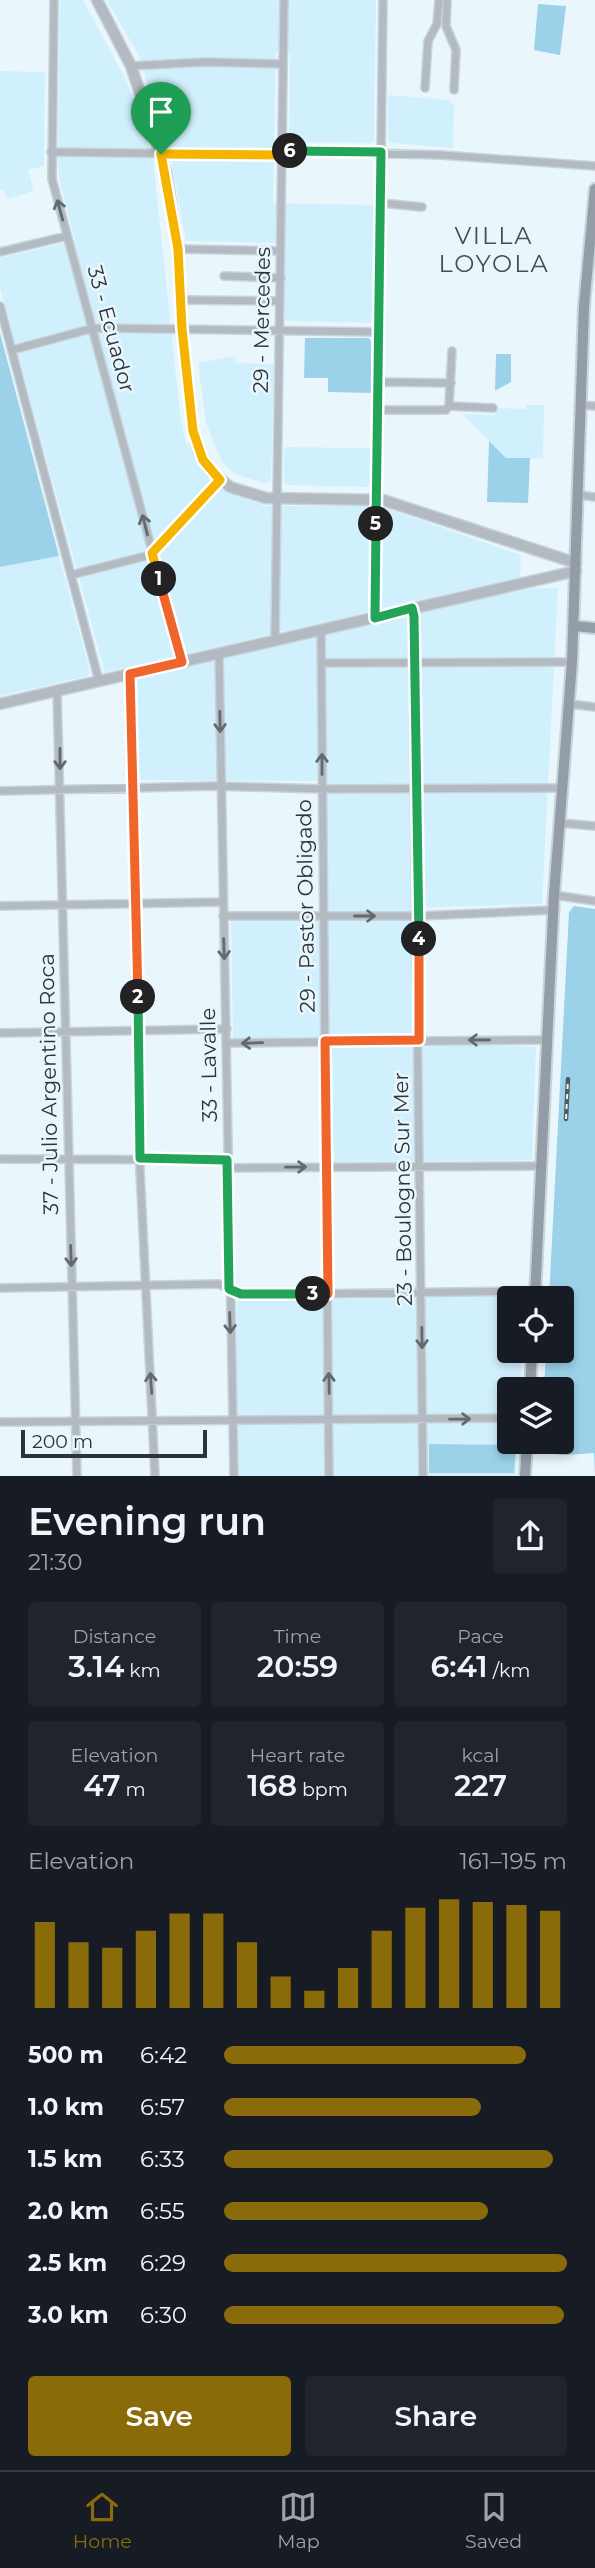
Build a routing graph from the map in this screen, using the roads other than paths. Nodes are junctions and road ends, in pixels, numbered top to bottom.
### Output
1 (54, 0) edge
2 (97, 0) edge
3 (284, 0) edge
4 (383, 0) edge
5 (439, 0) edge
6 (447, 0) edge
7 (283, 64) junction
8 (131, 66) junction
9 (425, 88) dead end
10 (454, 90) dead end
11 (51, 152) junction
12 (381, 152) junction
13 (282, 153) junction
14 (161, 154) junction
15 (595, 166) edge
16 (595, 189) edge
17 (380, 203) junction
18 (422, 207) dead end
19 (593, 235) edge
20 (67, 236) junction
21 (178, 249) junction
22 (280, 251) junction
23 (0, 252) edge
24 (224, 276) dead end
25 (281, 278) junction
26 (180, 300) junction
27 (280, 301) junction
28 (0, 306) edge
29 (589, 306) edge
30 (94, 328) junction
31 (182, 329) junction
32 (279, 331) junction
33 (380, 332) junction
34 (12, 350) junction
35 (452, 351) dead end
36 (379, 382) junction
37 (451, 383) junction
38 (581, 405) junction
39 (449, 406) junction
40 (595, 406) edge
41 (493, 408) dead end
42 (379, 410) junction
43 (220, 480) junction
44 (579, 495) junction
45 (595, 497) edge
46 (377, 498) junction
47 (277, 499) junction
48 (152, 553) junction
49 (576, 567) junction
50 (71, 575) junction
51 (412, 608) junction
52 (375, 618) junction
53 (574, 626) junction
54 (595, 628) edge
55 (321, 630) junction
56 (275, 640) junction
57 (219, 653) junction
58 (182, 662) junction
59 (414, 662) junction
60 (572, 662) junction
61 (321, 663) junction
62 (130, 674) junction
63 (99, 681) junction
64 (57, 691) junction
65 (0, 704) edge
66 (569, 704) junction
67 (595, 707) edge
68 (221, 787) junction
69 (562, 788) junction
70 (133, 789) junction
71 (322, 789) junction
72 (416, 789) junction
73 (60, 790) junction
74 (0, 791) edge
75 (559, 823) junction
76 (595, 826) edge
77 (554, 895) junction
78 (222, 901) junction
79 (595, 901) edge
80 (136, 904) junction
81 (0, 905) edge
82 (62, 905) junction
83 (554, 910) junction
84 (223, 916) junction
85 (324, 916) junction
86 (418, 916) junction
87 (227, 1029) junction
88 (138, 1031) junction
89 (65, 1032) junction
90 (0, 1033) edge
91 (419, 1040) junction
92 (547, 1040) junction
93 (325, 1041) junction
94 (227, 1044) junction
95 (68, 1158) junction
96 (140, 1158) junction
97 (0, 1159) edge
98 (227, 1164) junction
99 (326, 1166) junction
100 (541, 1166) junction
101 (421, 1167) junction
102 (144, 1285) junction
103 (72, 1286) junction
104 (535, 1286) edge
105 (0, 1288) edge
106 (229, 1289) junction
107 (422, 1293) junction
108 (328, 1294) junction
109 (497, 1294) edge
110 (497, 1418) edge
111 (423, 1419) junction
112 (233, 1420) junction
113 (153, 1421) junction
114 (329, 1421) junction
115 (0, 1422) edge
116 (75, 1422) junction
117 (526, 1454) edge
118 (77, 1476) edge
119 (155, 1476) edge
120 (234, 1476) edge
121 (329, 1476) edge
122 (423, 1476) edge
123 (525, 1476) edge

1 - 11 street, 33 - Ecuador
2 - 8 street
3 - 7 street, 29 - Mercedes
4 - 12 street
5 - 9 street
6 - 10 street
7 - 8 street
7 - 13 street, 29 - Mercedes
8 - 14 street
11 - 14 street
20 -> 11 street, 33 - Ecuador
12 - 13 street
12 - 15 street
12 - 17 street
13 - 14 street
13 - 22 street, 29 - Mercedes
14 - 21 street
16 - 19 main road
17 - 18 street
17 - 33 street
19 - 29 main road
20 - 23 street
20 - 30 street, 33 - Ecuador
21 - 22 street
21 - 26 street
22 - 25 street, 29 - Mercedes
24 - 25 street
25 - 27 street, 29 - Mercedes
26 - 27 street
26 - 31 street
27 - 32 street, 29 - Mercedes
28 - 34 street
29 - 38 main road
30 - 31 street
30 - 34 street
48 -> 30 street, 33 - Ecuador
31 - 32 street
31 - 43 street
32 - 33 street
32 - 47 street, 29 - Mercedes
33 - 36 street
34 - 50 street
35 - 37 street
36 - 37 street
36 - 42 street
37 - 39 street
38 - 40 street
38 - 44 main road
39 - 41 street
39 - 42 street
42 - 46 street
43 - 47 street
43 - 48 street
44 - 45 street
44 - 49 main road
46 - 47 street
46 - 49 street
46 - 52 street
47 - 56 street, 29 - Mercedes
48 - 50 street
48 - 58 street, 33 - Ecuador
49 - 51 street
49 - 53 main road
50 - 63 street
51 - 52 street
51 - 59 street, 23 - Boulogne Sur Mer
52 - 55 street
53 - 54 main road
53 - 60 main road
55 - 56 street
55 - 61 street, 29 - Pastor Obligado
56 - 57 street
57 - 58 street
57 -> 68 street, 33 - Lavalle
58 - 62 street
59 - 60 street
59 - 61 street
59 - 72 street, 23 - Boulogne Sur Mer
60 - 66 main road
71 -> 61 street, 29 - Pastor Obligado
62 - 63 street
62 - 70 street
63 - 64 street
64 - 65 street
64 -> 73 street, 37 - Julio Argentino Roca
66 - 67 street
66 - 69 main road
68 - 70 street
68 - 71 street
68 - 78 street, 33 - Lavalle
69 - 72 street
69 - 75 main road
70 - 73 street
70 - 80 street
71 - 72 street
71 - 85 street, 29 - Pastor Obligado
72 - 86 street, 23 - Boulogne Sur Mer
73 - 74 street
73 - 82 street, 37 - Julio Argentino Roca
75 - 76 street
75 - 77 main road
77 - 79 street
77 - 83 main road
78 - 80 street
78 - 84 street, 33 - Lavalle
80 - 82 street
80 - 88 street
81 - 82 street
82 - 89 street, 37 - Julio Argentino Roca
83 - 86 street
83 - 92 main road
84 - 85 street
84 -> 87 street, 33 - Lavalle
85 -> 86 street
85 - 93 street, 29 - Pastor Obligado
86 - 91 street, 23 - Boulogne Sur Mer
87 - 88 street
87 - 94 street, 33 - Lavalle
88 - 89 street
88 - 96 street
89 - 90 street
89 - 95 street, 37 - Julio Argentino Roca
92 -> 91 street
91 - 93 street
91 - 101 street, 23 - Boulogne Sur Mer
92 - 100 main road
93 -> 94 street
93 - 99 street, 29 - Pastor Obligado
94 - 98 street, 33 - Lavalle
95 - 96 street
95 - 97 street
95 -> 103 street, 37 - Julio Argentino Roca
96 - 98 street
96 - 102 street
98 -> 99 street
98 - 106 street, 33 - Lavalle
99 - 101 street
99 - 108 street, 29 - Pastor Obligado
100 - 101 street
100 - 104 main road
101 - 107 street, 23 - Boulogne Sur Mer
102 - 103 street
102 - 106 street
113 -> 102 street
103 - 105 street
103 - 116 street, 37 - Julio Argentino Roca
106 - 108 street
106 -> 112 street, 33 - Lavalle
107 - 108 street
107 - 109 street
107 -> 111 street, 23 - Boulogne Sur Mer
114 -> 108 street, 29 - Pastor Obligado
111 -> 110 street
111 - 114 street
111 - 122 street, 23 - Boulogne Sur Mer
112 - 113 street
112 - 114 street
112 - 120 street, 33 - Lavalle
113 - 116 street
113 - 119 street
114 - 121 street, 29 - Pastor Obligado
115 - 116 street
116 - 118 street, 37 - Julio Argentino Roca
117 - 123 main road

